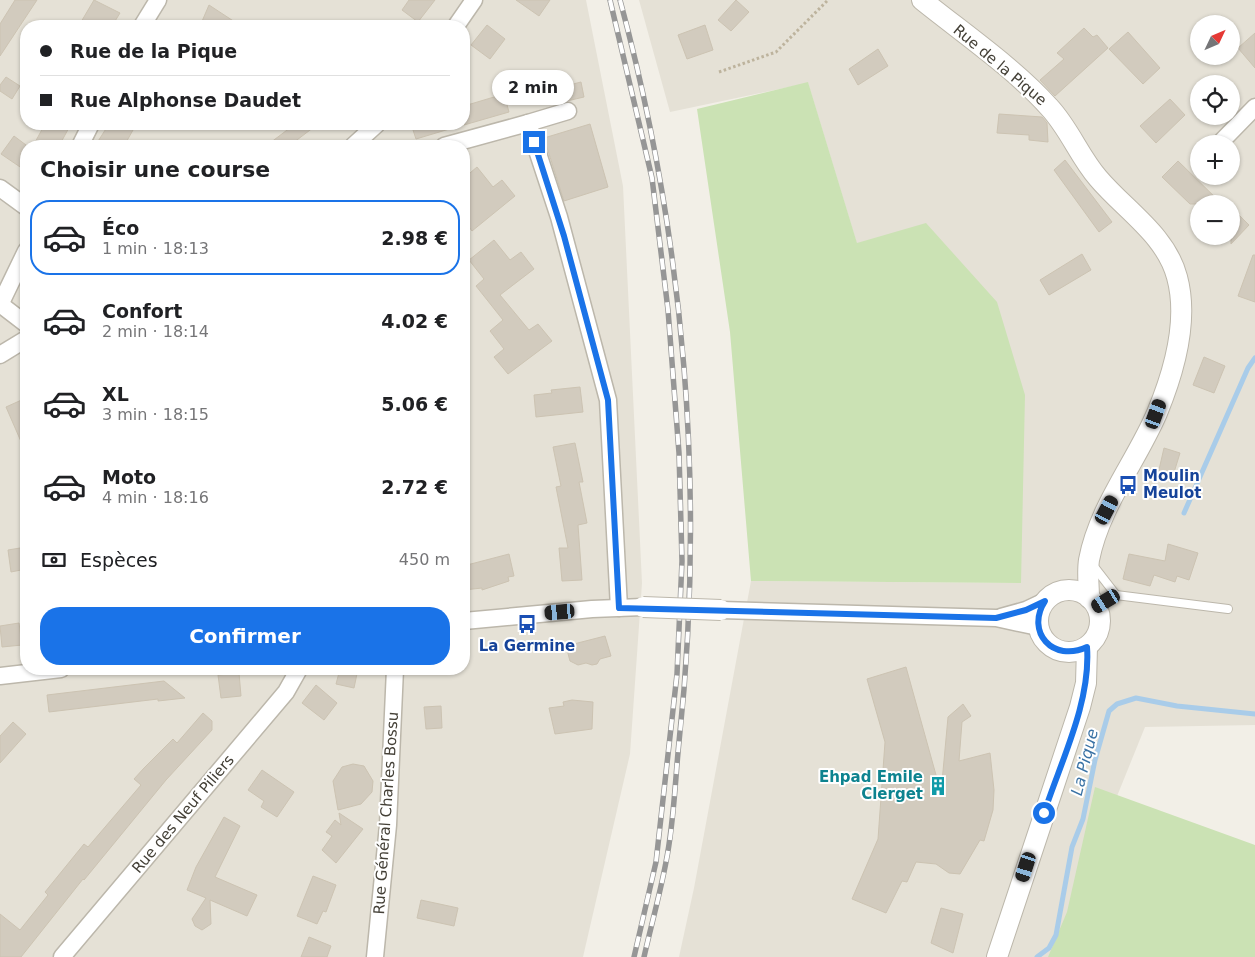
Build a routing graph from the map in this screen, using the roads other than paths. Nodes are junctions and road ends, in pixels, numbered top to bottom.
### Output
1 (158, 0) edge
2 (474, 0) edge
3 (922, 0) edge
4 (146, 20) edge
5 (460, 20) edge
6 (1255, 107) edge
7 (568, 111) dead end
8 (528, 123) junction
9 (370, 130) edge
10 (1228, 135) edge
11 (360, 140) edge
12 (466, 140) edge
13 (0, 188) edge
14 (20, 203) edge
15 (20, 263) edge
16 (0, 304) edge
17 (20, 319) edge
18 (20, 343) edge
19 (0, 355) edge
20 (1089, 561) junction
21 (1066, 590) junction
22 (1116, 595) junction
23 (1045, 601) junction
24 (1093, 602) junction
25 (643, 607) joint
26 (619, 608) junction
27 (1228, 609) dead end
28 (721, 610) joint
29 (996, 618) junction
30 (470, 620) edge
31 (1038, 627) junction
32 (1087, 647) junction
33 (1061, 651) junction
34 (20, 674) edge
35 (296, 675) edge
36 (395, 675) edge
37 (0, 676) edge
38 (1080, 707) junction
39 (62, 957) edge
40 (376, 957) edge
41 (997, 957) edge

1 - 4 street
2 - 5 street
3 - 20 street, Rue de la Pique
6 - 10 street
7 - 8 street
8 - 12 street
8 - 26 street
9 - 11 street
13 - 14 street
15 - 16 street
16 - 17 street
18 - 19 street
20 - 21 street, Rue de la Pique
20 - 22 lane
20 - 24 street, Rue de la Pique
21 - 23 street
21 - 24 street
22 - 24 lane
22 - 27 lane
23 - 29 street
23 - 31 street
24 - 32 street
25 - 26 street
25 - 28 street, bridge
26 - 30 street
28 - 29 street
29 - 31 street
31 - 33 street
32 - 33 street
32 - 38 street
33 - 38 street
34 - 37 street
35 - 39 street, Rue des Neuf Piliers
36 - 40 street, Rue Général Charles Bossu
38 - 41 street

